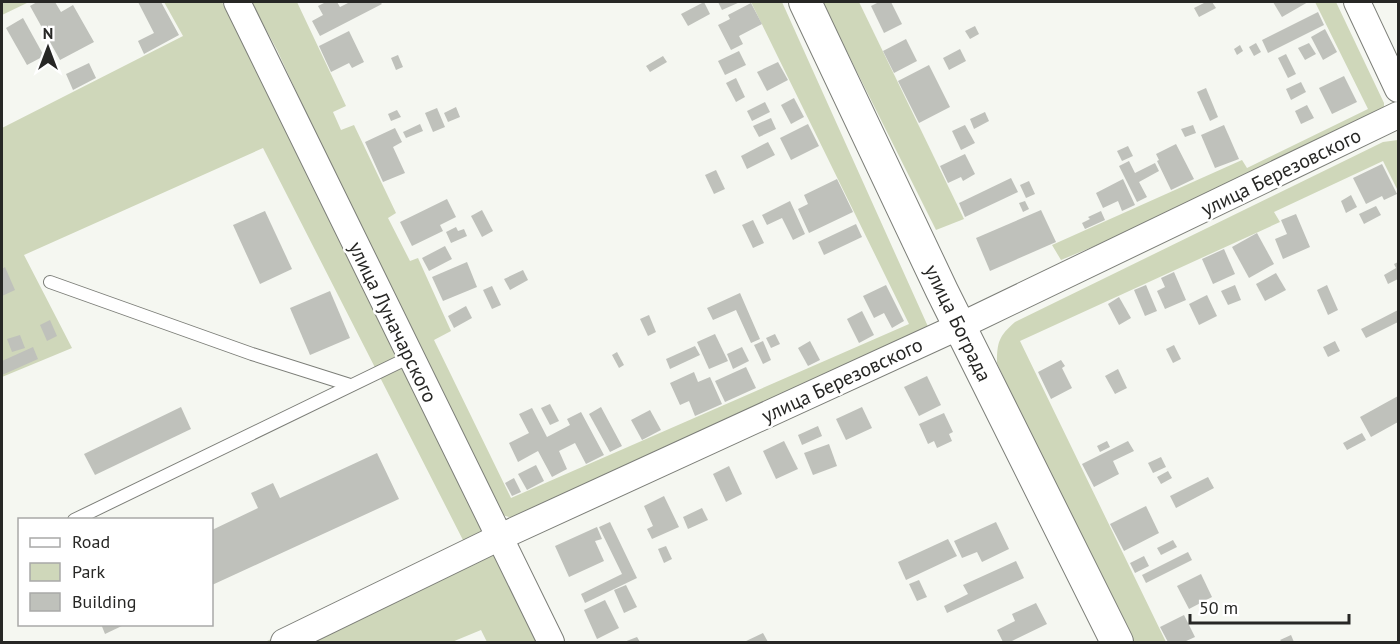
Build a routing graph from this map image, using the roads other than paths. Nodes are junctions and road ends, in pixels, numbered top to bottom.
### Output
1 (237, 2) edge
2 (805, 2) edge
3 (1357, 2) edge
4 (1398, 89) edge
5 (1398, 115) edge
6 (50, 282) dead end
7 (960, 326) junction
8 (410, 357) junction
9 (350, 386) junction
10 (76, 518) edge
11 (498, 538) junction
12 (284, 642) edge
13 (551, 642) edge
14 (1117, 642) edge

1 - 8 street, улица Луначарского
2 - 7 street, улица Бограда
3 - 4 street
5 - 7 street, улица Березовского
6 - 9 lane
7 - 11 street, улица Березовского
7 - 14 street, улица Бограда
8 - 9 lane
8 - 11 street, улица Луначарского
9 - 10 lane
11 - 12 street, улица Березовского
11 - 13 street, улица Луначарского

